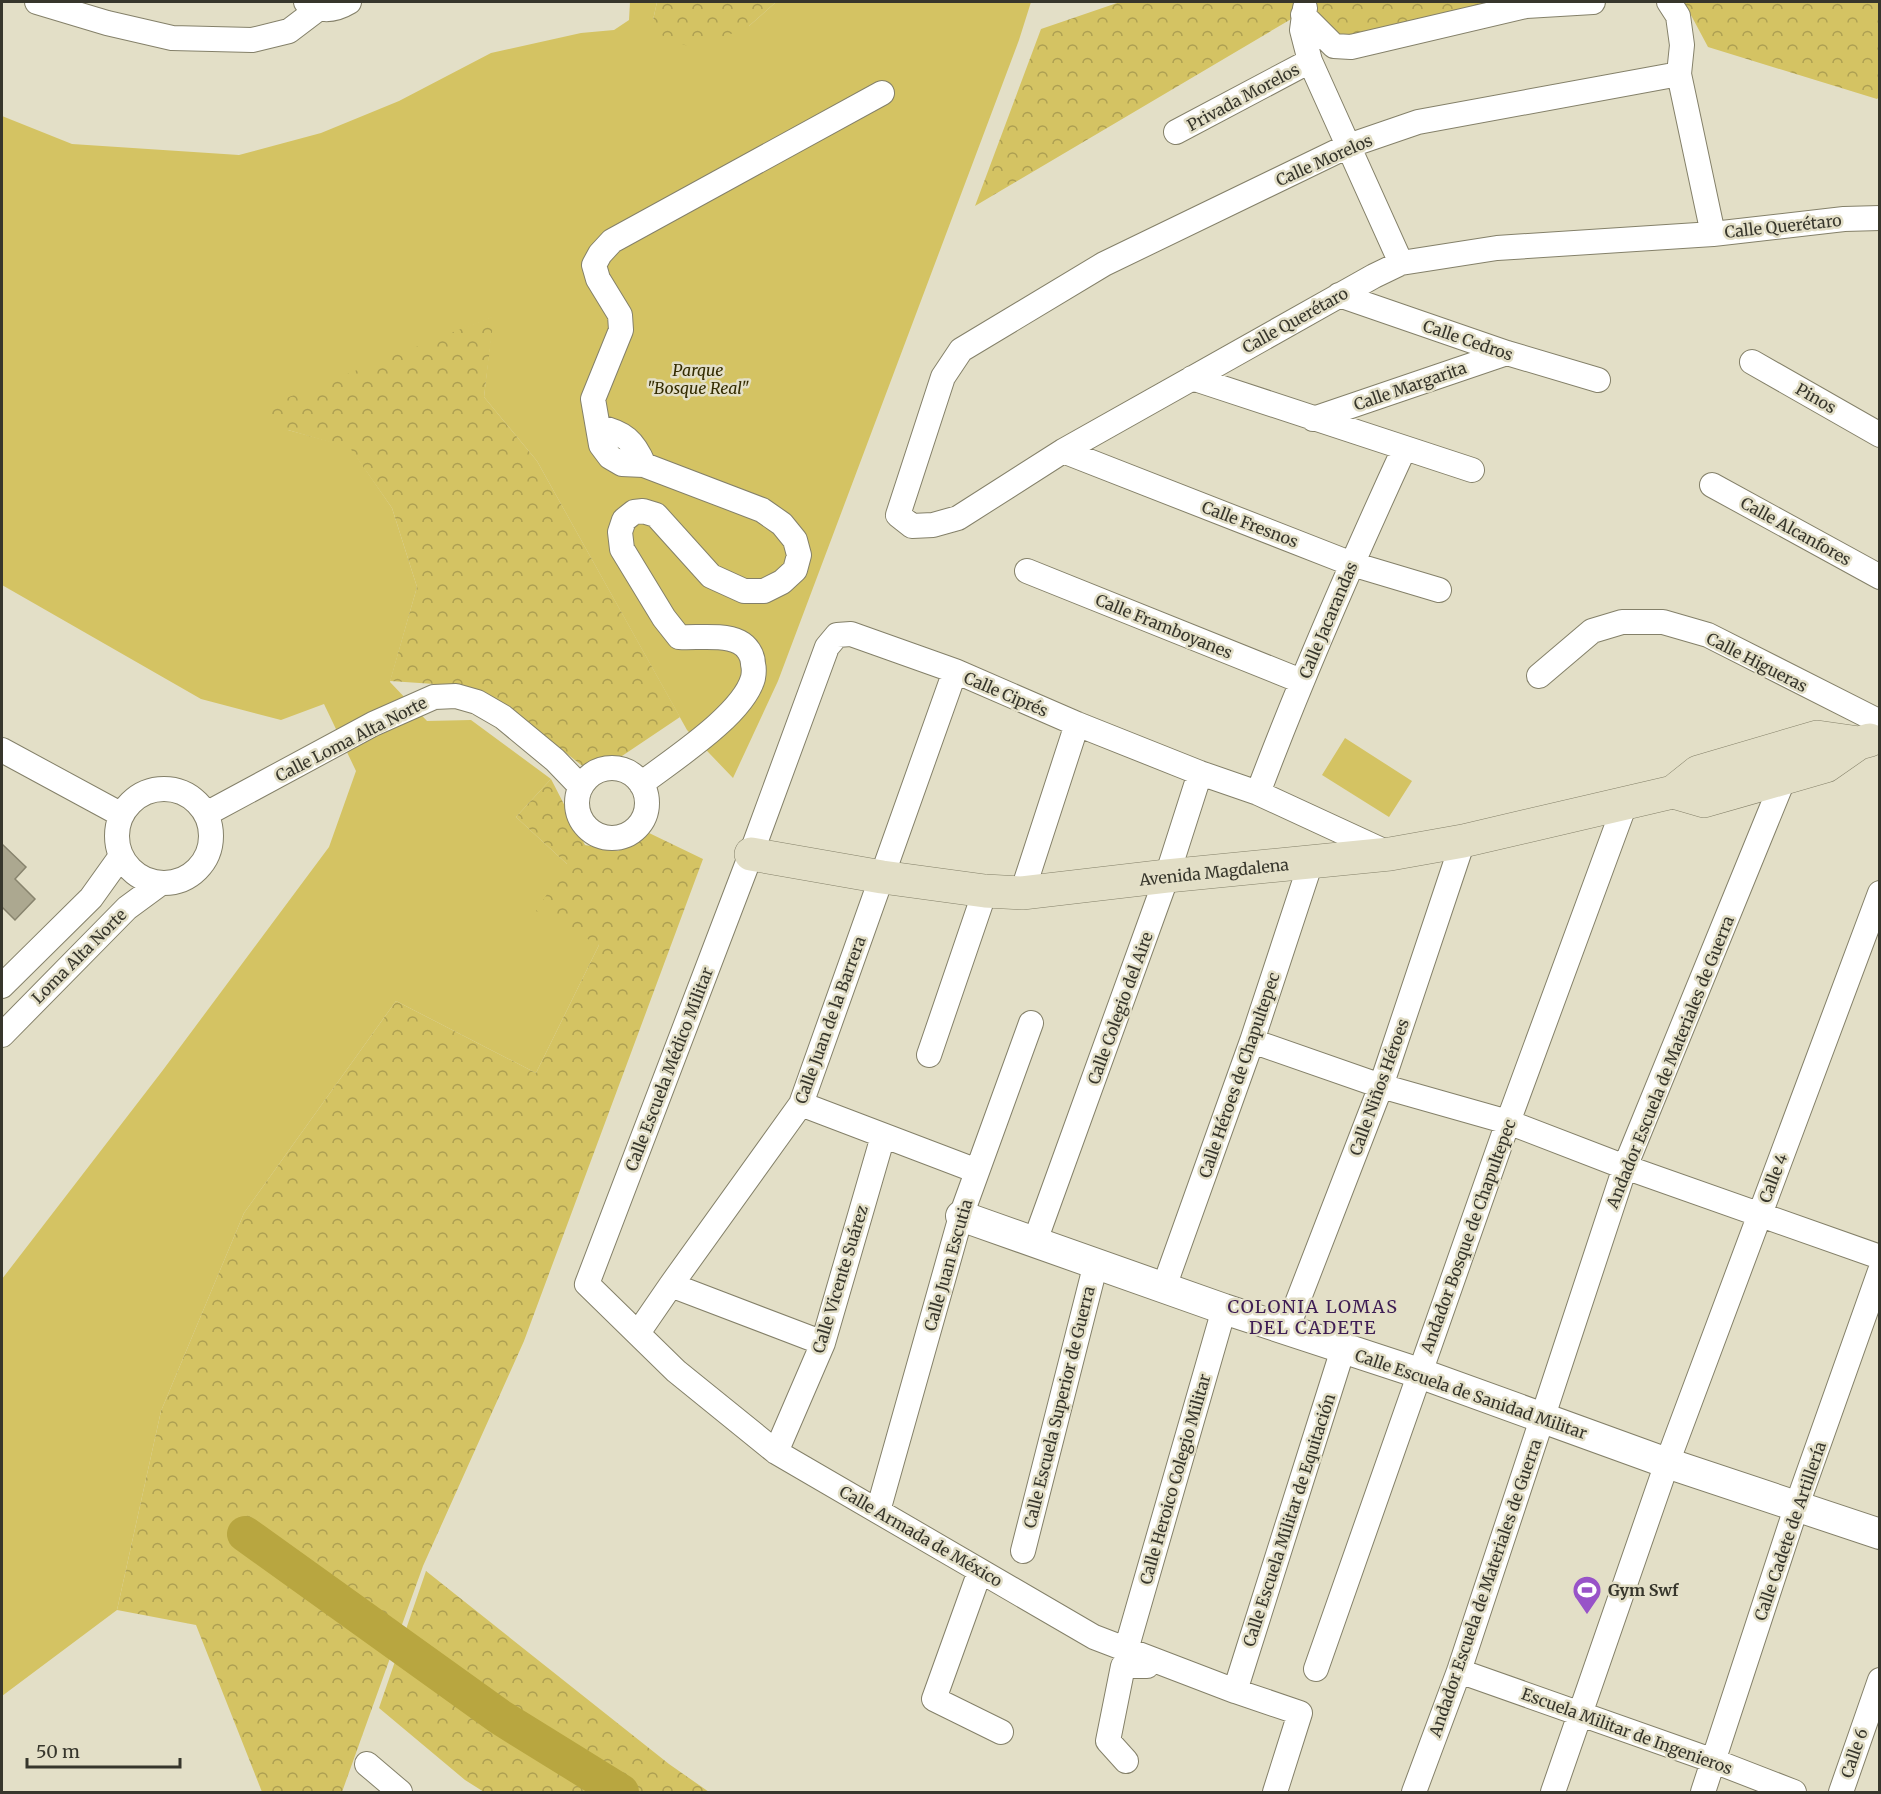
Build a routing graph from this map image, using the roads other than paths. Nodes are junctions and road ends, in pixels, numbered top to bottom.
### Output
1 (38, 2) edge
2 (349, 2) edge
3 (1593, 2) edge
4 (1669, 2) edge
5 (312, 5) edge
6 (1305, 8) edge
7 (1310, 61) junction
8 (1679, 74) junction
9 (882, 93) dead end
10 (1176, 132) dead end
11 (1348, 146) junction
12 (1880, 218) edge
13 (1713, 234) junction
14 (1401, 263) junction
15 (1339, 295) junction
16 (1507, 353) junction
17 (1752, 362) dead end
18 (943, 377) joint
19 (1192, 378) junction
20 (1598, 380) dead end
21 (1313, 419) junction
22 (1880, 435) edge
23 (1404, 449) junction
24 (1063, 451) junction
25 (1472, 470) dead end
26 (1712, 485) dead end
27 (1352, 564) junction
28 (1027, 572) dead end
29 (1880, 577) edge
30 (1438, 590) dead end
31 (954, 671) junction
32 (1539, 676) dead end
33 (1302, 681) junction
34 (1077, 724) junction
35 (1873, 734) edge
36 (2, 750) edge
37 (1200, 773) junction
38 (1784, 778) junction
39 (641, 784) junction
40 (580, 787) junction
41 (1673, 792) junction
42 (1258, 793) junction
43 (1625, 804) junction
44 (206, 814) junction
45 (122, 815) junction
46 (1463, 842) junction
47 (1390, 854) junction
48 (751, 855) junction
49 (122, 856) junction
50 (1311, 862) junction
51 (1167, 876) junction
52 (882, 878) junction
53 (161, 883) junction
54 (985, 891) junction
55 (1022, 893) junction
56 (1880, 893) edge
57 (2, 986) edge
58 (1031, 1023) dead end
59 (2, 1035) edge
60 (1252, 1041) junction
61 (929, 1055) dead end
62 (1381, 1086) junction
63 (801, 1104) junction
64 (1508, 1122) junction
65 (883, 1136) junction
66 (1625, 1167) junction
67 (976, 1171) junction
68 (1758, 1215) junction
69 (961, 1216) junction
70 (1035, 1241) junction
71 (1880, 1257) edge
72 (1096, 1263) junction
73 (1880, 1271) edge
74 (587, 1284) joint
75 (671, 1284) junction
76 (1164, 1287) junction
77 (1224, 1309) junction
78 (1287, 1329) junction
79 (638, 1333) junction
80 (823, 1343) junction
81 (1343, 1349) junction
82 (1419, 1373) junction
83 (1542, 1418) junction
84 (776, 1452) junction
85 (1667, 1463) junction
86 (1797, 1505) junction
87 (873, 1518) junction
88 (1880, 1534) edge
89 (1023, 1551) dead end
90 (980, 1571) junction
91 (1126, 1650) junction
92 (1150, 1659) junction
93 (1316, 1669) dead end
94 (1460, 1671) junction
95 (1880, 1680) edge
96 (1235, 1691) junction
97 (1579, 1714) junction
98 (1001, 1732) dead end
99 (1126, 1761) dead end
100 (1714, 1761) junction
101 (367, 1764) dead end
102 (400, 1792) edge
103 (1275, 1792) edge
104 (1413, 1792) edge
105 (1553, 1792) edge
106 (1702, 1792) edge
107 (1794, 1792) edge
108 (1841, 1792) edge

1 - 5 street
2 - 5 street
3 - 6 street
4 - 8 street
6 - 7 street
7 - 10 street, Privada Morelos
7 - 11 street
8 - 11 street, Calle Morelos
8 - 13 street
9 - 39 street
11 - 14 street
11 - 18 street, Calle Morelos
12 - 13 street, Calle Querétaro
13 - 14 street, Calle Querétaro
14 - 15 street, Calle Querétaro
15 - 16 street, Calle Cedros
15 - 19 street, Calle Querétaro
16 - 20 street, Calle Cedros
16 - 21 street, Calle Margarita
17 - 22 street, Pinos
18 - 24 street, Calle Querétaro
19 - 21 street
19 - 24 street, Calle Querétaro
21 - 23 street
23 - 25 street
23 - 27 street, Calle Jacarandas
24 - 27 street, Calle Fresnos
26 - 29 street, Calle Alcanfores
27 - 30 street, Calle Fresnos
27 - 33 street, Calle Jacarandas
28 - 33 street, Calle Framboyanes
31 - 34 street, Calle Ciprés
31 - 48 street, Calle Ciprés
31 - 52 street, Calle Juan de la Barrera
32 - 35 street, Calle Higueras
33 - 42 street, Calle Jacarandas
34 - 37 street, Calle Ciprés
34 - 55 street
35 - 38 main road
35 - 41 main road, Avenida Magdalena
36 - 45 street
37 - 42 street, Calle Ciprés
37 - 51 street, Calle Colegio del Aire
38 - 41 main road
38 - 66 street, Andador Escuela de Materiales de Guerra
39 - 40 street
39 - 40 street
40 - 44 street, Calle Loma Alta Norte
41 - 43 main road, Avenida Magdalena
42 - 47 street, Calle Ciprés
43 - 46 main road, Avenida Magdalena
43 - 64 street, Andador Bosque de Chapultepec
44 - 45 street
44 - 53 street, Loma Alta Norte
45 - 49 street
46 - 47 main road, Avenida Magdalena
46 - 62 street, Calle Niños Héroes
47 - 50 main road, Avenida Magdalena
48 - 52 main road, Avenida Magdalena
48 - 74 street, Calle Escuela Médico Militar
49 - 53 street
49 - 57 street, Loma Alta Norte
50 - 51 main road, Avenida Magdalena
50 - 60 street, Calle Héroes de Chapultepec
51 - 55 main road, Avenida Magdalena
51 - 70 street, Calle Colegio del Aire
52 - 54 main road, Avenida Magdalena
52 - 63 street, Calle Juan de la Barrera
53 - 59 street, Loma Alta Norte
54 - 55 main road, Avenida Magdalena
54 - 61 street
56 - 68 street, Calle 4
58 - 67 street, Calle Juan Escutia
60 - 62 street
60 - 76 street, Calle Héroes de Chapultepec
62 - 64 street
62 - 78 street, Calle Niños Héroes
63 - 65 street
63 - 75 street, Calle Juan de la Barrera
64 - 66 street
64 - 82 street, Andador Bosque de Chapultepec
65 - 67 street
65 - 80 street, Calle Vicente Suárez
66 - 68 street
66 - 83 street, Andador Escuela de Materiales de Guerra
67 - 69 street, Calle Juan Escutia
68 - 71 street
68 - 85 street, Calle 4
69 - 70 street, Calle Escuela de Sanidad Militar
69 - 87 street, Calle Juan Escutia
70 - 72 street, Calle Escuela de Sanidad Militar
72 - 76 street, Calle Escuela de Sanidad Militar
72 - 89 street, Calle Escuela Superior de Guerra
73 - 86 street, Calle Cadete de Artillería
74 - 79 street, Calle Armada de México
75 - 79 street, Calle Juan de la Barrera
75 - 80 street
76 - 77 street, Calle Escuela de Sanidad Militar
77 - 78 street, Calle Escuela de Sanidad Militar
77 - 91 street, Calle Heroico Colegio Militar
78 - 81 street, Calle Escuela de Sanidad Militar
79 - 84 street, Calle Armada de México
80 - 84 street, Calle Vicente Suárez
81 - 82 street, Calle Escuela de Sanidad Militar
81 - 96 street, Calle Escuela Militar de Equitación
82 - 83 street, Calle Escuela de Sanidad Militar
82 - 93 street, Andador Bosque de Chapultepec
83 - 85 street, Calle Escuela de Sanidad Militar
83 - 94 street, Andador Escuela de Materiales de Guerra
84 - 87 street, Calle Armada de México
85 - 86 street, Calle Escuela de Sanidad Militar
85 - 97 street, Calle 4
86 - 88 street, Calle Escuela de Sanidad Militar
86 - 100 street, Calle Cadete de Artillería
87 - 90 street, Calle Armada de México
90 - 91 street, Calle Armada de México
90 - 98 street
91 - 92 street, Calle Armada de México
92 - 96 street, Calle Armada de México
92 - 99 street
94 - 97 street, Escuela Militar de Ingenieros
94 - 104 street, Andador Escuela de Materiales de Guerra
95 - 108 street, Calle 6
96 - 103 street, Calle Armada de México
97 - 100 street, Escuela Militar de Ingenieros
97 - 105 street, Calle 4
100 - 106 street, Calle Cadete de Artillería
100 - 107 street, Escuela Militar de Ingenieros
101 - 102 street

